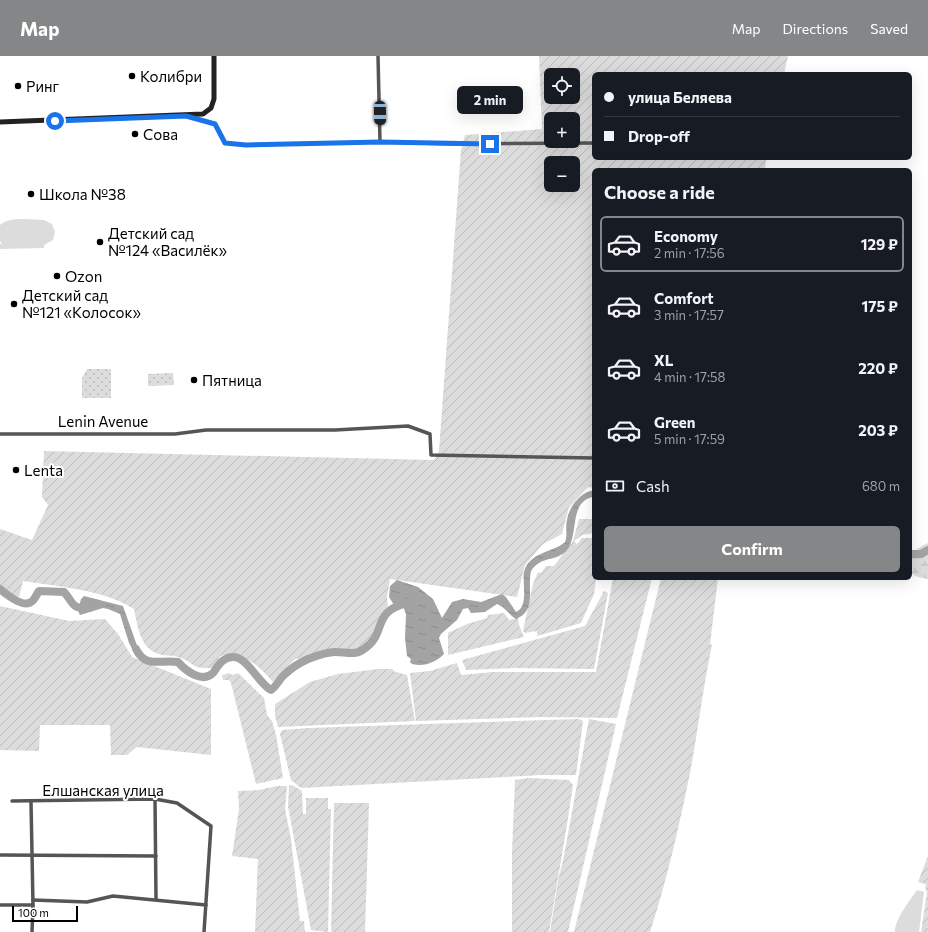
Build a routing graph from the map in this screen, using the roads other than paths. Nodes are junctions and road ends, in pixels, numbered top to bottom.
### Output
1 (214, 56) edge
2 (378, 56) edge
3 (186, 116) junction
4 (0, 122) edge
5 (380, 142) junction
6 (592, 143) edge
7 (0, 434) edge
8 (592, 458) edge
9 (154, 799) junction
10 (12, 801) dead end
11 (31, 802) junction
12 (0, 855) edge
13 (31, 856) junction
14 (156, 856) junction
15 (156, 899) junction
16 (33, 900) junction
17 (0, 905) edge
18 (33, 905) junction
19 (206, 905) junction
20 (32, 932) edge
21 (204, 932) edge

1 - 3 street
2 - 5 street
3 - 4 street
3 - 5 street
5 - 6 street
7 - 8 street, Lenin Avenue
9 - 11 street, Елшанская улица
9 - 14 street
9 - 19 street, Елшанская улица
10 - 11 street, Елшанская улица
11 - 13 street
12 - 13 street
13 - 14 street
13 - 16 street
14 - 15 street
15 - 16 street
15 - 19 street
16 - 18 street
17 - 18 street
18 - 20 street
19 - 21 street

